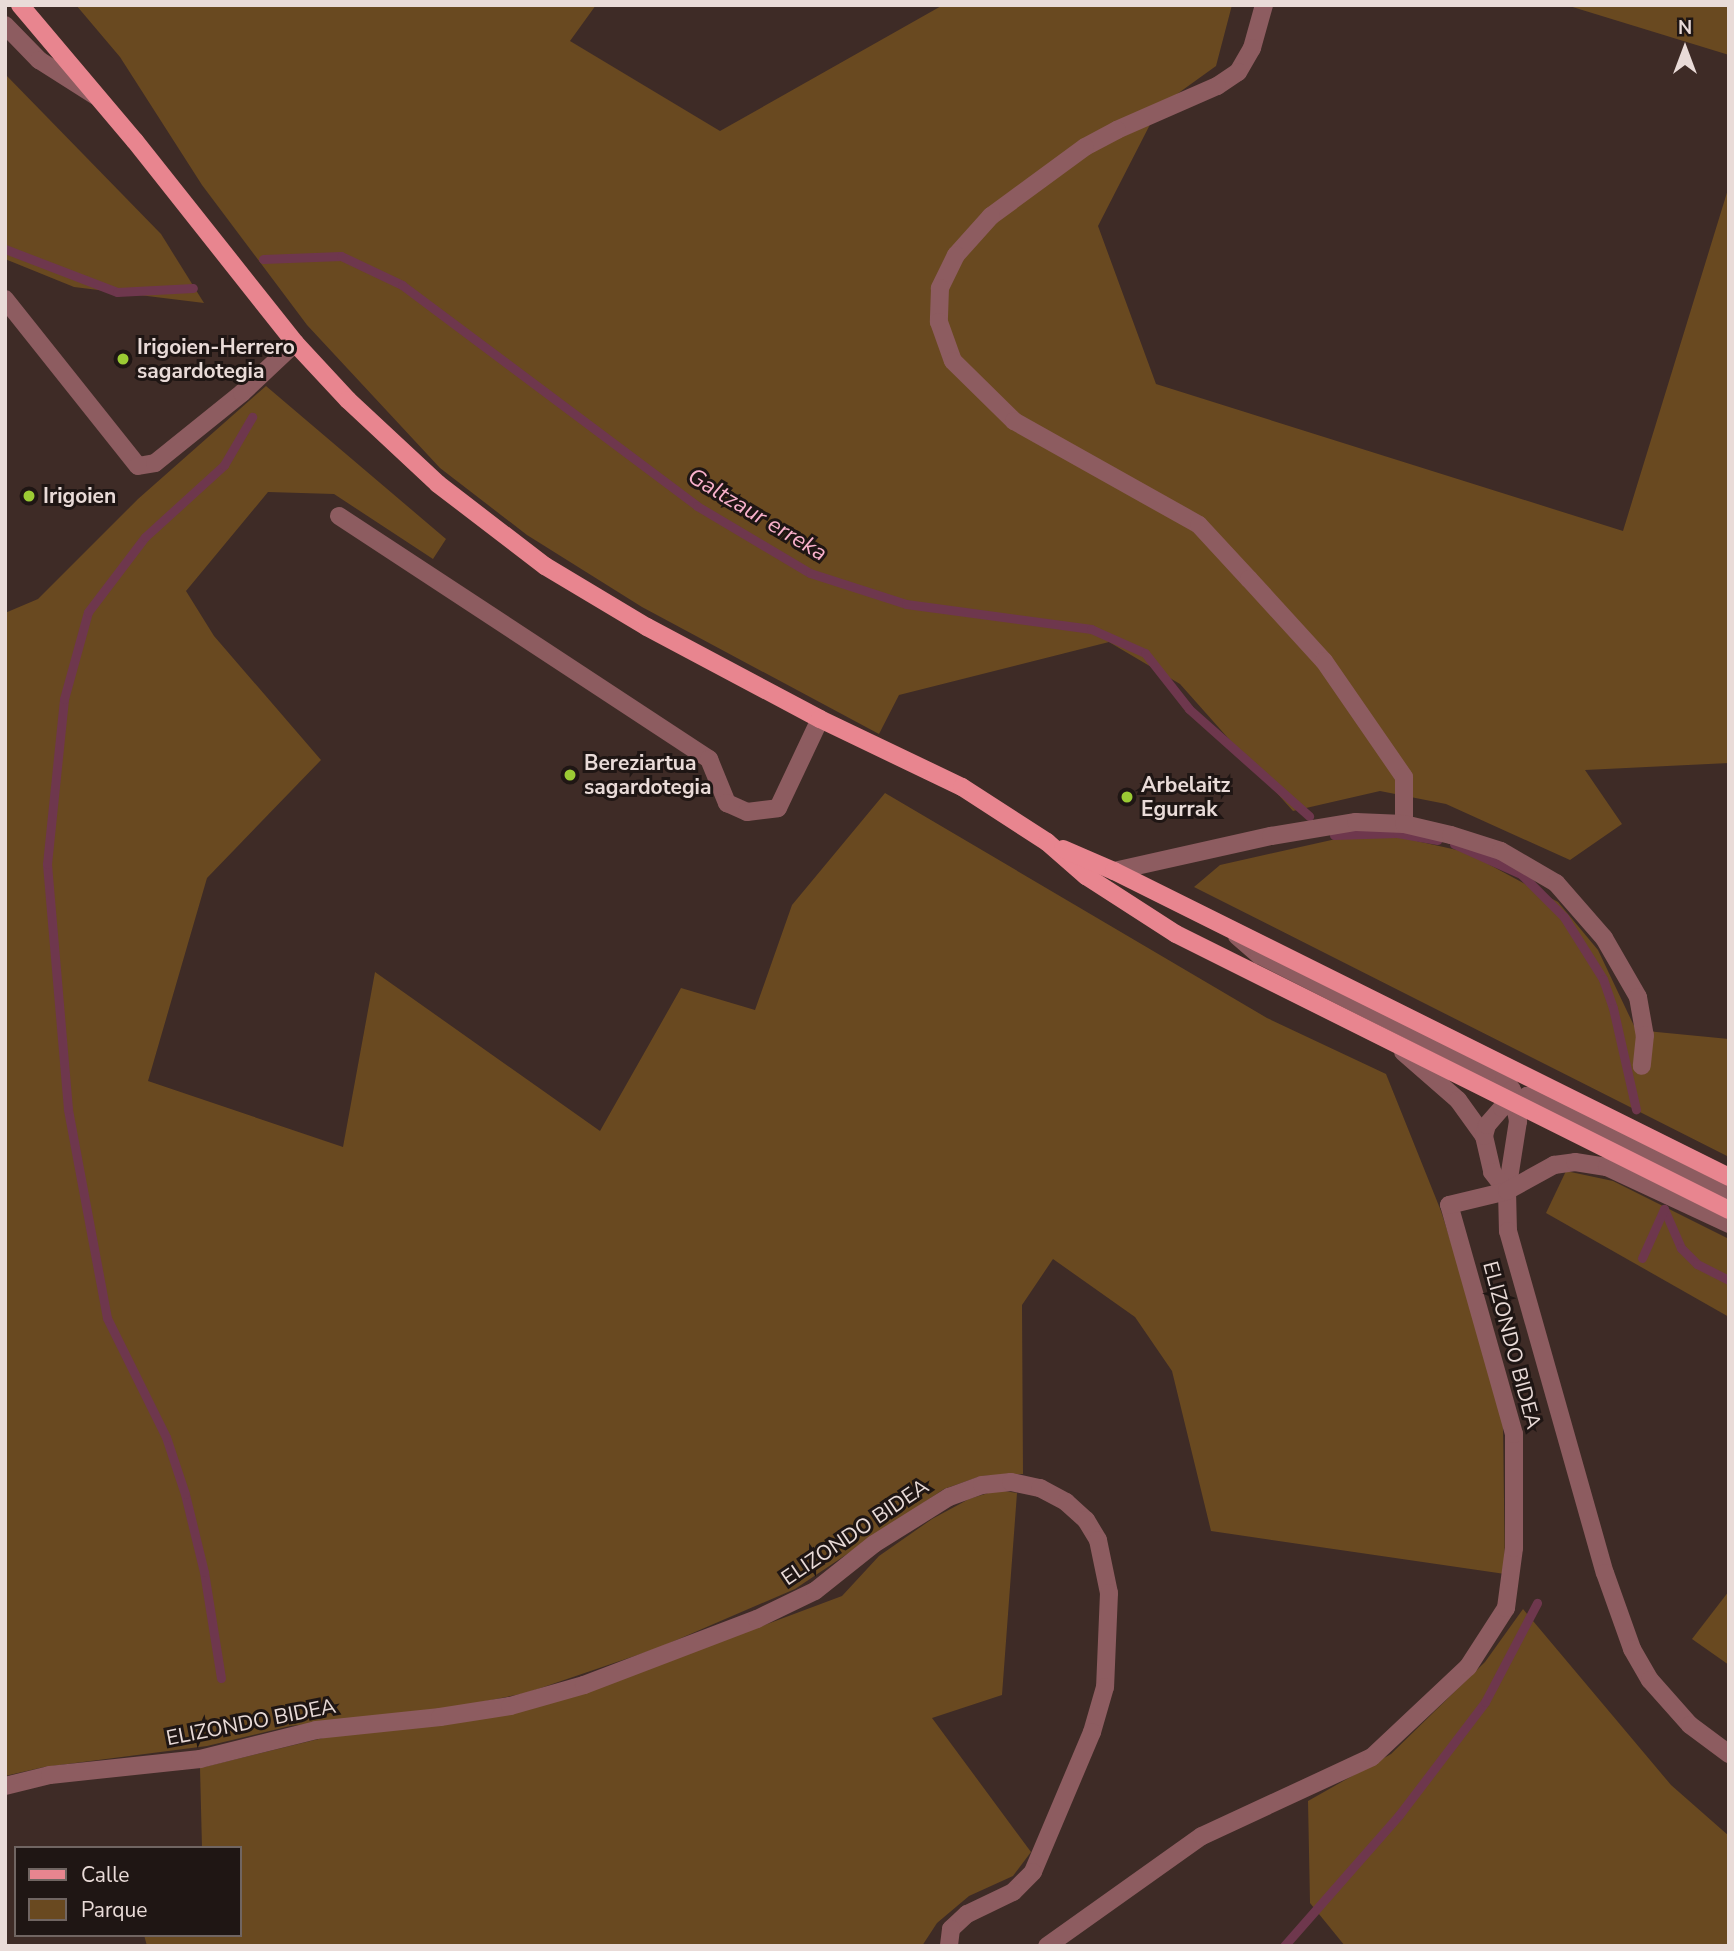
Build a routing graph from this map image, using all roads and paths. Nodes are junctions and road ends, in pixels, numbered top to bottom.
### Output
1 (20, 5) edge
2 (1264, 5) edge
3 (5, 25) edge
4 (100, 98) junction
5 (5, 299) edge
6 (295, 343) junction
7 (339, 516) dead end
8 (820, 719) junction
9 (1404, 824) junction
10 (1047, 842) junction
11 (1114, 871) junction
12 (1227, 927) junction
13 (1391, 1042) junction
14 (1642, 1066) dead end
15 (1516, 1104) junction
16 (1484, 1136) junction
17 (1729, 1177) edge
18 (1507, 1191) junction
19 (1729, 1194) edge
20 (1729, 1210) edge
21 (1729, 1224) edge
22 (1729, 1754) edge
23 (5, 1786) edge
24 (949, 1946) edge
25 (1047, 1946) edge

1 - 4 main road
2 - 9 street
3 - 4 street
4 - 6 main road
5 - 6 street
6 - 8 main road
7 - 8 street
8 - 10 main road
9 - 11 street
9 - 14 street
10 - 11 main road
10 - 13 main road
11 - 12 main road
12 - 15 street
12 - 17 main road
13 - 15 main road
13 - 16 street
15 - 16 street
15 - 18 street
15 - 19 street
15 - 20 main road
16 - 18 street
18 - 21 street
18 - 22 street
18 - 25 street, ELIZONDO BIDEA
23 - 24 street, ELIZONDO BIDEA

